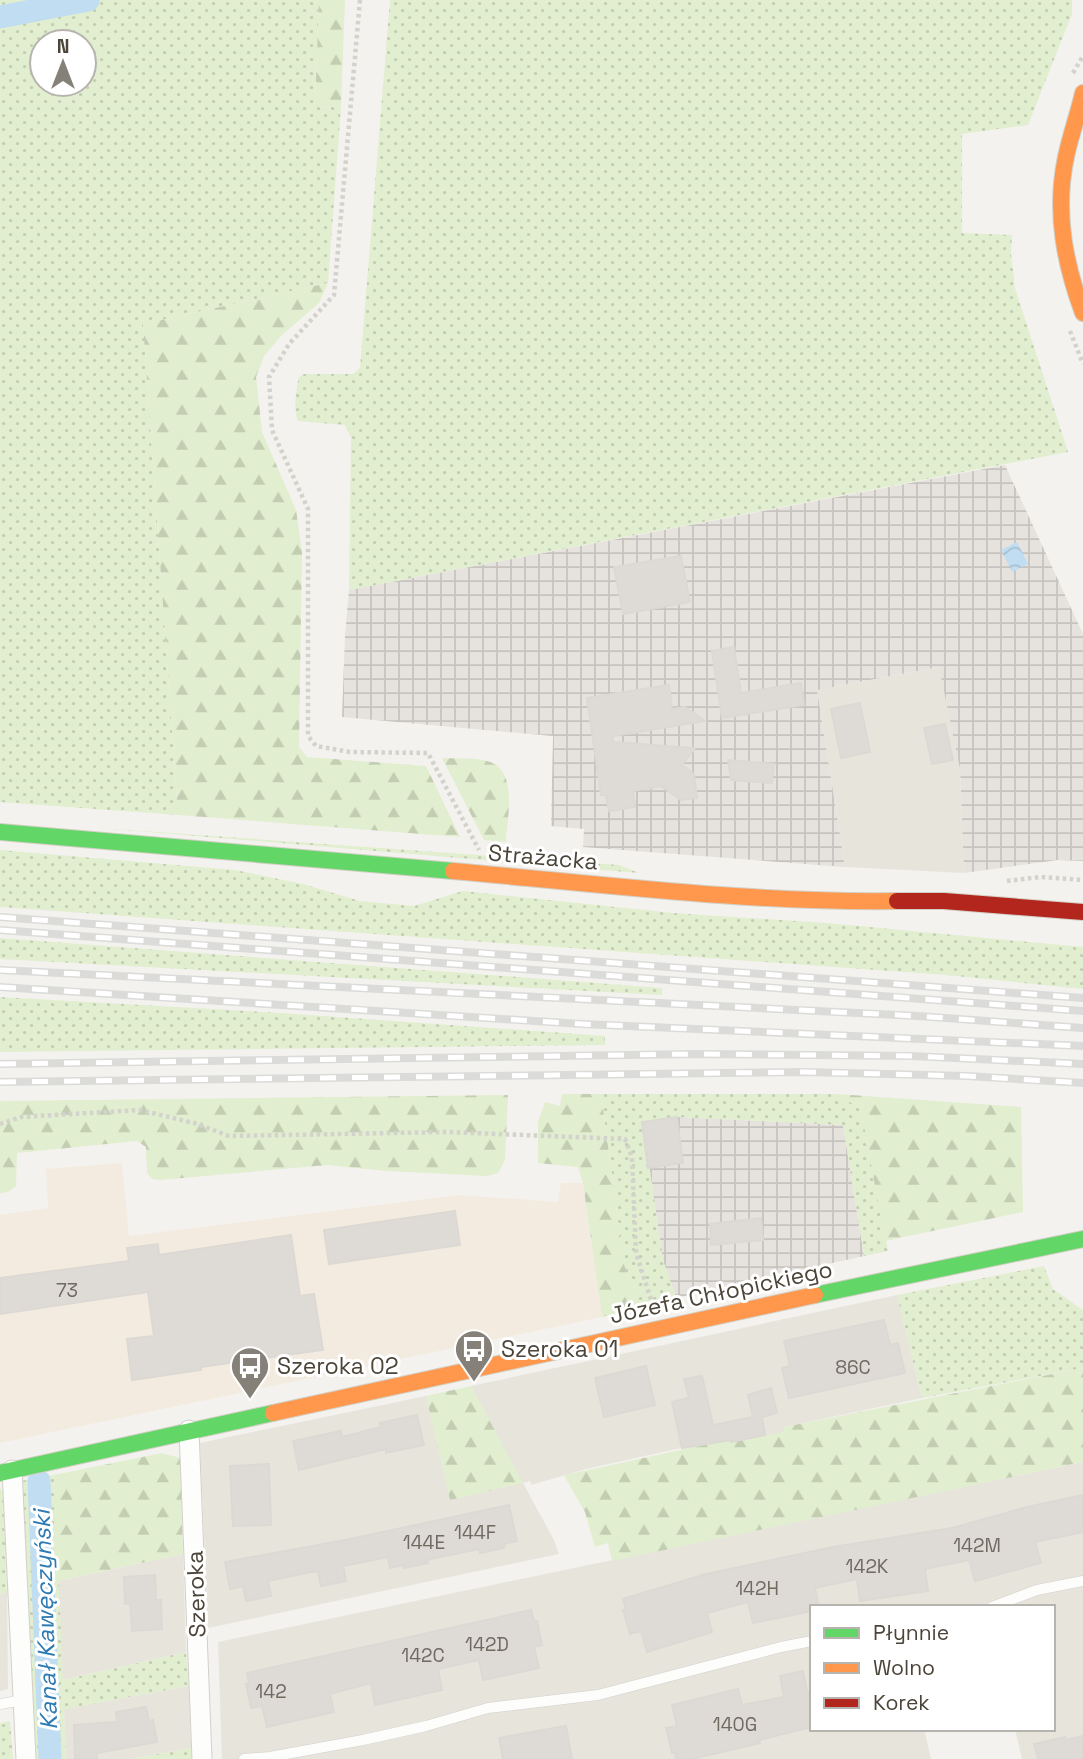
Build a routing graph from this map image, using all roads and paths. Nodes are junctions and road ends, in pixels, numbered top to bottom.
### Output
1 (360, 0) edge
2 (1082, 102) edge
3 (1083, 313) edge
4 (0, 832) edge
5 (479, 850) dead end
6 (1083, 912) edge
7 (0, 1124) edge
8 (1083, 1239) edge
9 (659, 1328) junction
10 (189, 1430) junction
11 (6, 1472) edge
12 (1083, 1581) edge
13 (997, 1605) edge
14 (810, 1641) edge
15 (23, 1700) junction
16 (0, 1704) edge
17 (26, 1759) edge
18 (202, 1759) edge
19 (244, 1759) edge

1 - 5 path
2 - 3 street
4 - 6 street, Strażacka
7 - 9 path
8 - 9 street, Józefa Chłopickiego
9 - 10 street, Józefa Chłopickiego
10 - 11 street, Józefa Chłopickiego
10 - 18 street, Szeroka
11 - 15 street
12 - 13 lane
14 - 19 lane
15 - 16 lane
15 - 17 street

